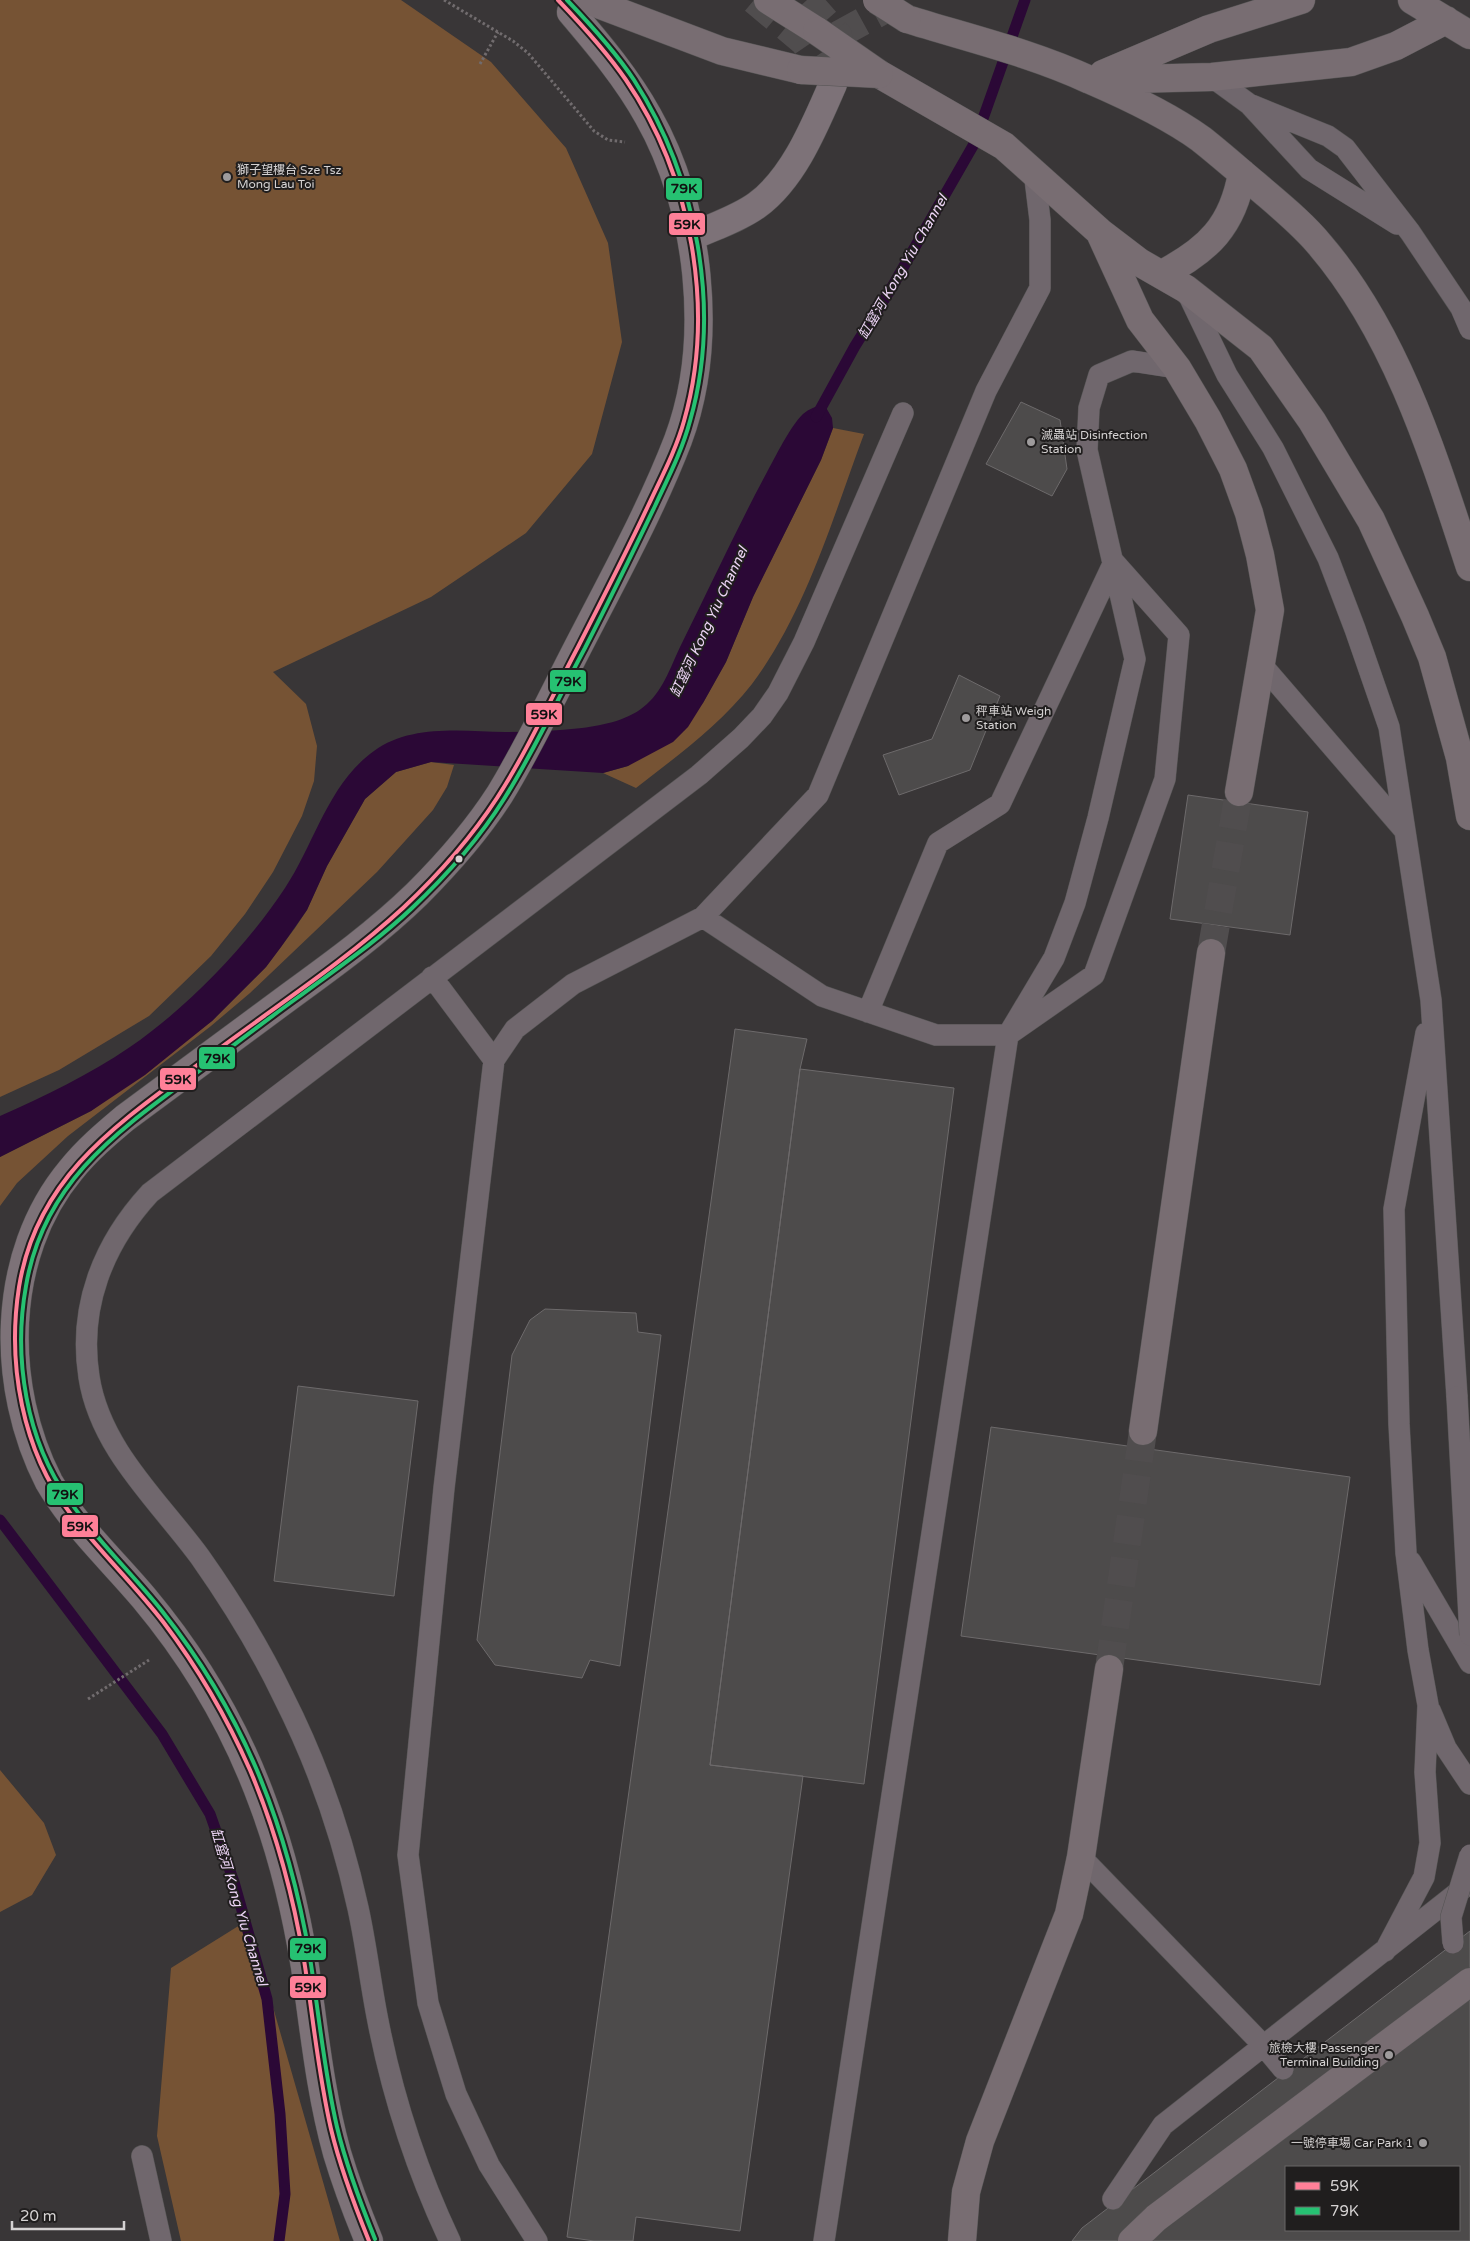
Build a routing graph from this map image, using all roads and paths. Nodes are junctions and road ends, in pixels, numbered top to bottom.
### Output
1 (444, 0) edge
2 (768, 0) edge
3 (877, 0) edge
4 (1301, 0) edge
5 (1412, 0) edge
6 (579, 6) edge
7 (899, 9) edge
8 (1446, 20) junction
9 (498, 32) junction
10 (1470, 35) edge
11 (480, 64) dead end
12 (879, 74) junction
13 (1212, 77) junction
14 (1090, 80) junction
15 (833, 84) tunnel mouth
16 (1249, 104) junction
17 (630, 141) dead end
18 (1034, 171) junction
19 (1242, 173) junction
20 (1410, 232) junction
21 (1101, 234) junction
22 (691, 237) junction
23 (1162, 274) junction
24 (1186, 289) junction
25 (1470, 329) edge
26 (1177, 368) junction
27 (903, 414) dead end
28 (1114, 562) junction
29 (1470, 567) edge
30 (1261, 664) junction
31 (1239, 792) tunnel mouth
32 (1470, 816) edge
33 (1405, 831) junction
34 (703, 917) junction
35 (1211, 953) tunnel mouth
36 (432, 978) junction
37 (1431, 1000) junction
38 (868, 1012) junction
39 (1008, 1036) junction
40 (494, 1060) junction
41 (1143, 1431) tunnel mouth
42 (1406, 1553) junction
43 (1470, 1635) edge
44 (152, 1659) dead end
45 (1470, 1663) edge
46 (1109, 1670) tunnel mouth
47 (88, 1699) dead end
48 (1428, 1705) junction
49 (1470, 1784) edge
50 (1470, 1855) edge
51 (1081, 1857) junction
52 (1470, 1883) edge
53 (1453, 1943) dead end
54 (1385, 1951) junction
55 (1470, 1982) edge
56 (1263, 2045) junction
57 (1283, 2069) dead end
58 (1164, 2125) junction
59 (142, 2156) dead end
60 (1156, 2162) dead end
61 (1114, 2198) dead end
62 (160, 2241) edge
63 (369, 2241) edge
64 (450, 2241) edge
65 (537, 2241) edge
66 (824, 2241) edge
67 (962, 2241) edge
68 (1132, 2241) edge

1 - 9 path
2 - 12 highway, bridge
3 - 7 highway, bridge
4 - 14 highway
5 - 8 highway
6 - 12 highway, bridge
6 - 22 street
7 - 14 highway
8 - 10 highway
8 - 13 highway
9 - 11 path
9 - 17 path
12 - 18 highway
13 - 14 highway
13 - 16 lane
14 - 19 highway
15 - 22 street
16 - 20 lane
16 - 20 lane
18 - 21 highway
18 - 34 lane
19 - 23 highway
19 - 29 highway
20 - 25 lane
21 - 23 highway
21 - 26 highway
22 - 63 street
23 - 24 highway
24 - 32 highway
24 - 33 lane
26 - 28 lane
26 - 30 highway
27 - 36 lane
28 - 38 lane
28 - 39 lane
28 - 39 lane
30 - 31 highway
30 - 33 lane
33 - 37 lane
34 - 38 lane
34 - 40 lane
35 - 41 highway
36 - 40 lane
36 - 64 lane
37 - 42 lane
37 - 43 lane, bridge
38 - 39 lane
39 - 66 lane
40 - 65 lane
42 - 45 lane
42 - 48 lane
44 - 47 path
46 - 51 highway
48 - 49 lane
48 - 54 lane
50 - 53 lane, bridge
51 - 56 lane
51 - 67 highway
52 - 54 lane
54 - 56 lane
55 - 68 highway
56 - 57 lane
56 - 58 lane
58 - 60 lane
58 - 61 lane
59 - 62 lane

